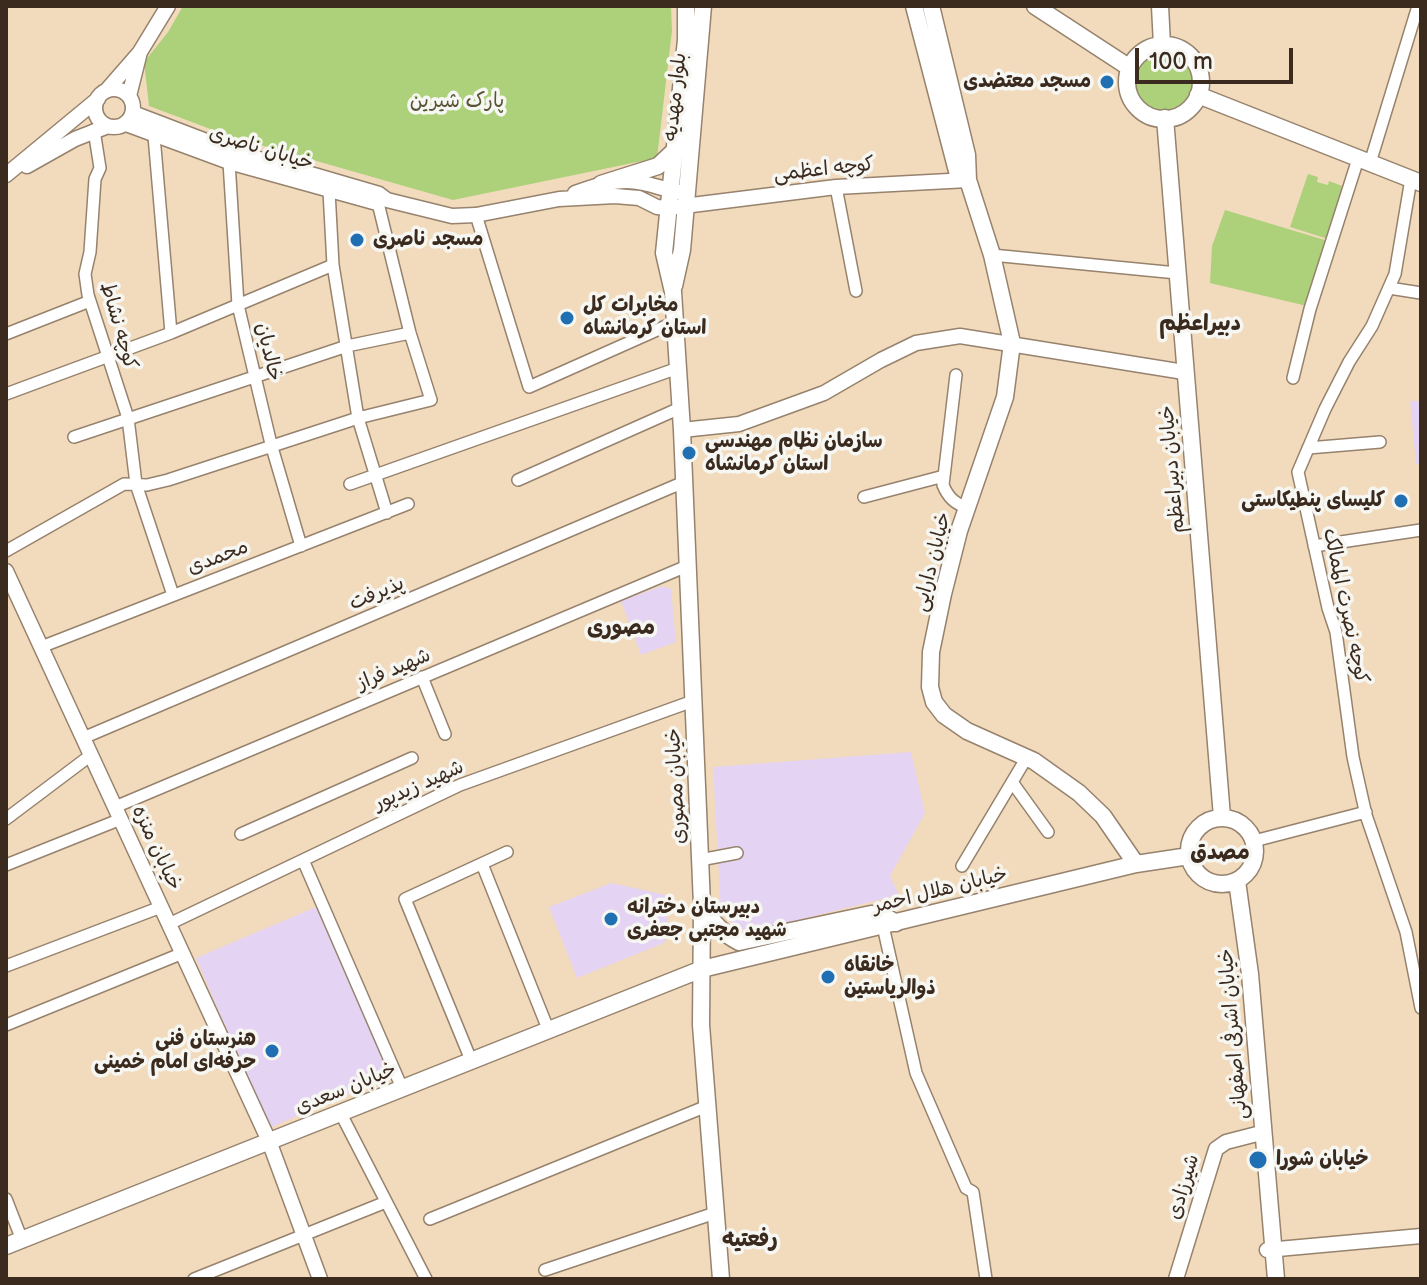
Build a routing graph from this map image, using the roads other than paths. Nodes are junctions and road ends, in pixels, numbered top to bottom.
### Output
1 (168, 6) edge
2 (686, 6) edge
3 (703, 6) edge
4 (914, 6) edge
5 (931, 6) edge
6 (1035, 6) edge
7 (1160, 6) edge
8 (1418, 6) edge
9 (694, 40) junction
10 (1162, 45) junction
11 (140, 52) junction
12 (1130, 68) junction
13 (102, 95) junction
14 (1198, 95) junction
15 (129, 96) junction
16 (129, 118) junction
17 (1165, 118) junction
18 (101, 128) junction
19 (154, 136) junction
20 (673, 152) junction
21 (1364, 161) junction
22 (229, 162) junction
23 (6, 176) edge
24 (968, 180) junction
25 (1416, 181) edge
26 (601, 184) junction
27 (836, 187) junction
28 (329, 191) junction
29 (381, 199) junction
30 (559, 199) junction
31 (678, 200) junction
32 (476, 215) junction
33 (992, 255) junction
34 (333, 265) junction
35 (1177, 273) junction
36 (1389, 288) junction
37 (856, 291) dead end
38 (1421, 293) edge
39 (90, 301) junction
40 (238, 305) junction
41 (675, 322) junction
42 (171, 333) junction
43 (410, 333) junction
44 (6, 334) edge
45 (1012, 343) junction
46 (347, 346) junction
47 (106, 358) junction
48 (678, 368) junction
49 (1184, 372) junction
50 (254, 375) junction
51 (956, 375) dead end
52 (1293, 378) dead end
53 (6, 394) edge
54 (680, 408) junction
55 (128, 418) junction
56 (358, 418) junction
57 (682, 430) junction
58 (74, 437) dead end
59 (1380, 442) dead end
60 (271, 444) junction
61 (1308, 448) junction
62 (376, 475) junction
63 (944, 476) junction
64 (518, 480) dead end
65 (684, 482) junction
66 (136, 484) junction
67 (350, 484) dead end
68 (864, 497) dead end
69 (408, 504) dead end
70 (967, 508) junction
71 (387, 513) junction
72 (1421, 530) edge
73 (301, 546) junction
74 (1314, 546) junction
75 (6, 551) edge
76 (687, 566) junction
77 (8, 578) edge
78 (173, 595) junction
79 (41, 647) junction
80 (422, 677) junction
81 (693, 701) junction
82 (445, 734) dead end
83 (83, 738) junction
84 (91, 755) junction
85 (1027, 757) junction
86 (412, 758) dead end
87 (1012, 782) junction
88 (1366, 812) junction
89 (118, 813) junction
90 (1222, 817) junction
91 (6, 819) edge
92 (1048, 832) dead end
93 (241, 834) dead end
94 (1254, 841) junction
95 (507, 852) dead end
96 (737, 853) dead end
97 (1189, 856) junction
98 (303, 860) junction
99 (700, 860) junction
100 (482, 864) junction
101 (1136, 864) junction
102 (6, 865) edge
103 (962, 866) dead end
104 (1233, 882) junction
105 (702, 905) junction
106 (161, 907) junction
107 (169, 924) junction
108 (890, 924) junction
109 (183, 953) junction
110 (6, 966) edge
111 (702, 969) junction
112 (1421, 1008) edge
113 (6, 1025) edge
114 (548, 1029) junction
115 (471, 1060) junction
116 (402, 1088) junction
117 (707, 1106) junction
118 (340, 1112) junction
119 (1257, 1134) junction
120 (269, 1141) junction
121 (6, 1199) edge
122 (386, 1202) junction
123 (715, 1213) junction
124 (430, 1219) dead end
125 (304, 1235) junction
126 (1421, 1236) edge
127 (22, 1240) junction
128 (6, 1246) edge
129 (1270, 1250) junction
130 (545, 1270) dead end
131 (194, 1279) edge
132 (320, 1279) edge
133 (426, 1279) edge
134 (721, 1279) edge
135 (986, 1279) edge
136 (1176, 1279) edge
137 (1269, 1279) edge
138 (1276, 1279) edge

1 - 11 street
2 - 9 main road, بلوار مهدیه
3 - 9 main road, بلوار مهدیه
4 - 24 main road, خیابان دارایی
5 - 24 main road, خیابان دارایی
6 - 12 main road
7 - 10 main road
8 - 21 street
9 - 20 main road, بلوار مهدیه
9 - 31 main road, بلوار مهدیه
10 - 12 main road
10 - 14 main road
11 - 13 street
11 - 15 street
12 - 17 main road
13 - 15 street
13 - 18 street
13 - 23 street
14 - 17 main road
14 - 21 main road
15 - 16 street
16 - 18 street
16 - 19 street, خیابان ناصری
16 - 29 street, خیابان ناصری
17 - 35 main road, خیابان دبیراعظم
18 - 23 street
18 - 39 street, کوچه نشاط
19 - 22 street, خیابان ناصری
19 - 42 street
20 - 26 main road
20 - 31 main road, بلوار مهدیه
21 - 25 main road
21 - 52 street
22 - 28 street, خیابان ناصری
22 - 40 street, خالدیان
24 - 27 street, کوچه اعظمی
24 - 33 main road, خیابان دارایی
25 - 36 street, کوچه نصرت الممالک
26 - 30 street, خیابان ناصری
26 - 31 street, خیابان ناصری
27 - 31 street, کوچه اعظمی
27 - 37 street
28 - 29 street, خیابان ناصری
28 - 34 street
29 - 32 street, خیابان ناصری
29 - 43 street
30 - 31 street, خیابان ناصری
30 - 32 street, خیابان ناصری
31 - 41 main road, خیابان مصوری
32 - 41 street
33 - 35 street
33 - 45 main road, خیابان دارایی
34 - 40 street
34 - 46 street
35 - 49 main road, خیابان دبیراعظم
36 - 38 street
36 - 61 street, کوچه نصرت الممالک
39 - 44 street
39 - 47 street, کوچه نشاط
40 - 42 street
40 - 50 street, خالدیان
41 - 48 main road, خیابان مصوری
42 - 47 street
43 - 46 street
43 - 56 street
45 - 49 street
45 - 57 street
45 - 70 main road, خیابان دارایی
46 - 50 street
46 - 56 street
47 - 53 street
47 - 55 street, کوچه نشاط
48 - 54 main road, خیابان مصوری
48 - 62 street
49 - 90 main road, خیابان دبیراعظم
50 - 55 street
50 - 60 street, خالدیان
51 - 63 street
54 - 57 main road, خیابان مصوری
54 - 64 street
55 - 58 street
55 - 66 street, کوچه نشاط
56 - 60 street
56 - 62 street
57 - 65 main road, خیابان مصوری
59 - 61 street
60 - 66 street
60 - 73 street, خالدیان
61 - 74 street, کوچه نصرت الممالک
62 - 67 street
62 - 71 street
63 - 68 street
63 - 70 street
65 - 76 main road, خیابان مصوری
65 - 83 street, پذیرفت
66 - 75 street
66 - 78 street, کوچه نشاط
69 - 71 street, محمدی
70 - 85 main road, خیابان دارایی
71 - 73 street, محمدی
72 - 74 street
73 - 78 street, محمدی
74 - 88 street, کوچه نصرت الممالک
76 - 80 street, شهید فراز
76 - 81 main road, خیابان مصوری
77 - 79 street, خیابان منزه
78 - 79 street, محمدی
79 - 83 street, خیابان منزه
80 - 82 street
80 - 89 street, شهید فراز
81 - 98 street, شهید زیدپور
81 - 99 main road, خیابان مصوری
83 - 84 street, خیابان منزه
84 - 89 street, خیابان منزه
84 - 91 street
85 - 87 street
85 - 101 main road, خیابان دارایی
86 - 93 street
87 - 92 street
87 - 103 street
88 - 94 street
88 - 112 street, کوچه نصرت الممالک
89 - 102 street, شهید فراز
89 - 106 street, خیابان منزه
90 - 94 main road
90 - 97 main road
94 - 104 main road
95 - 100 street
96 - 99 street
97 - 101 main road, خیابان هلال احمر
97 - 104 main road
98 - 107 street, شهید زیدپور
98 - 116 street
99 - 105 main road, خیابان مصوری
100 - 114 street
100 - 115 street
101 - 108 main road, خیابان هلال احمر
104 - 119 main road, خیابان اشرفی اصفهانی
104 - 129 main road, خیابان اشرفی اصفهانی
105 - 108 main road
105 - 111 main road, خیابان مصوری
106 - 107 street, خیابان منزه
106 - 110 street
107 - 109 street, خیابان منزه
108 - 111 main road, خیابان هلال احمر
108 - 135 street
109 - 113 street
109 - 120 street, خیابان منزه
111 - 114 main road, خیابان سعدی
111 - 117 main road, خیابان مصوری
114 - 115 main road, خیابان سعدی
115 - 116 main road, خیابان سعدی
116 - 118 main road, خیابان سعدی
117 - 123 main road, خیابان مصوری
117 - 124 street
118 - 120 main road, خیابان سعدی
118 - 122 street
119 - 129 main road, خیابان اشرفی اصفهانی
119 - 136 street, شیرزادی
120 - 125 street, خیابان منزه
120 - 127 main road, خیابان سعدی
121 - 127 street
122 - 125 street
122 - 133 street
123 - 130 street
123 - 134 main road, خیابان مصوری
125 - 131 street
125 - 132 street, خیابان منزه
126 - 129 street
127 - 128 main road, خیابان سعدی
129 - 137 main road, خیابان اشرفی اصفهانی
129 - 138 main road, خیابان اشرفی اصفهانی

